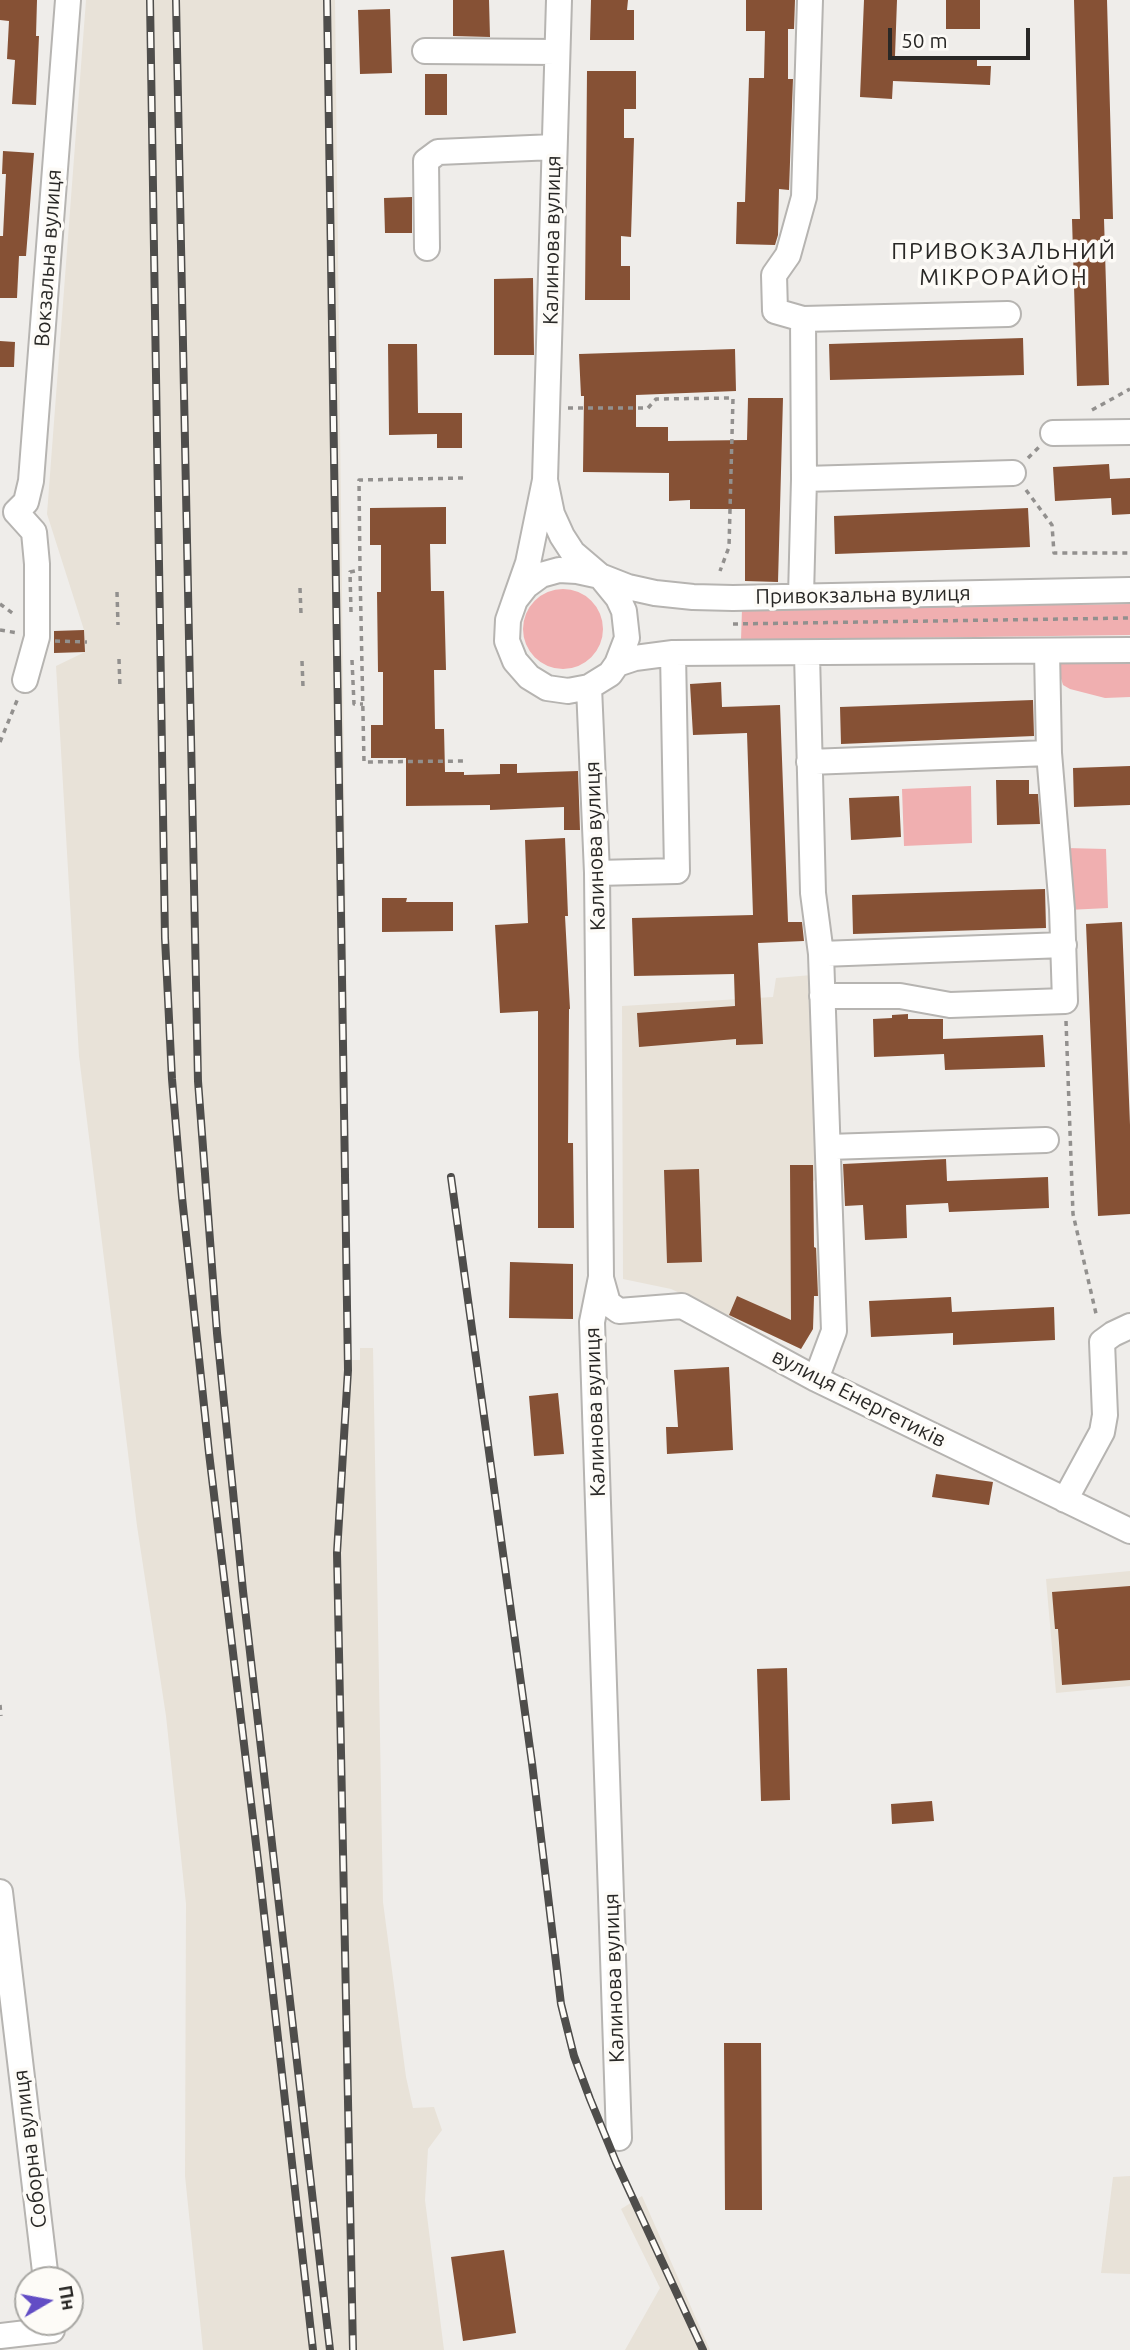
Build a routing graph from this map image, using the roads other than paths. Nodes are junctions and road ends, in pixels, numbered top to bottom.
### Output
1 (68, 0) edge
2 (559, 0) edge
3 (810, 0) edge
4 (425, 51) dead end
5 (557, 52) junction
6 (554, 146) junction
7 (427, 248) dead end
8 (1008, 314) dead end
9 (803, 319) junction
10 (1130, 432) edge
11 (1053, 433) road end
12 (1013, 473) road end
13 (804, 479) junction
14 (545, 480) junction
15 (8, 512) edge
16 (600, 576) junction
17 (1130, 590) edge
18 (801, 596) junction
19 (514, 600) junction
20 (1130, 650) edge
21 (1047, 651) junction
22 (673, 653) junction
23 (807, 654) junction
24 (617, 664) junction
25 (25, 680) road end
26 (589, 687) junction
27 (1049, 753) junction
28 (809, 762) junction
29 (597, 873) junction
30 (1063, 945) junction
31 (821, 954) junction
32 (822, 996) junction
33 (1046, 1140) dead end
34 (828, 1147) junction
35 (601, 1277) junction
36 (1130, 1326) edge
37 (816, 1379) junction
38 (1065, 1500) junction
39 (1130, 1531) edge
40 (0, 1892) edge
41 (619, 2138) dead end
42 (44, 2266) edge

1 - 15 street, Вокзальна вулиця
2 - 5 street, Калинова вулиця
3 - 9 street
4 - 5 street
5 - 6 street, Калинова вулиця
6 - 7 street
6 - 14 street, Калинова вулиця
8 - 9 street
9 - 13 street
10 - 11 street
12 - 13 street
13 - 18 street
14 - 16 street
14 - 19 street
15 - 25 street
16 - 18 street, Привокзальна вулиця
16 - 19 street
16 - 24 street
17 - 18 street, Привокзальна вулиця
19 - 26 street
20 - 21 street
21 - 23 street
21 - 27 street
22 - 23 street
22 - 24 street
22 - 29 street
23 - 28 street
24 - 26 street
26 - 29 street, Калинова вулиця
27 - 28 street
27 - 30 street
28 - 31 street
29 - 35 street, Калинова вулиця
30 - 31 street
30 - 32 street
31 - 32 street
32 - 34 street
33 - 34 street
34 - 37 street
35 - 37 street, вулиця Енергетиків
35 - 41 street, Калинова вулиця
36 - 38 street
37 - 38 street, вулиця Енергетиків
38 - 39 street, вулиця Енергетиків
40 - 42 street, Соборна вулиця

